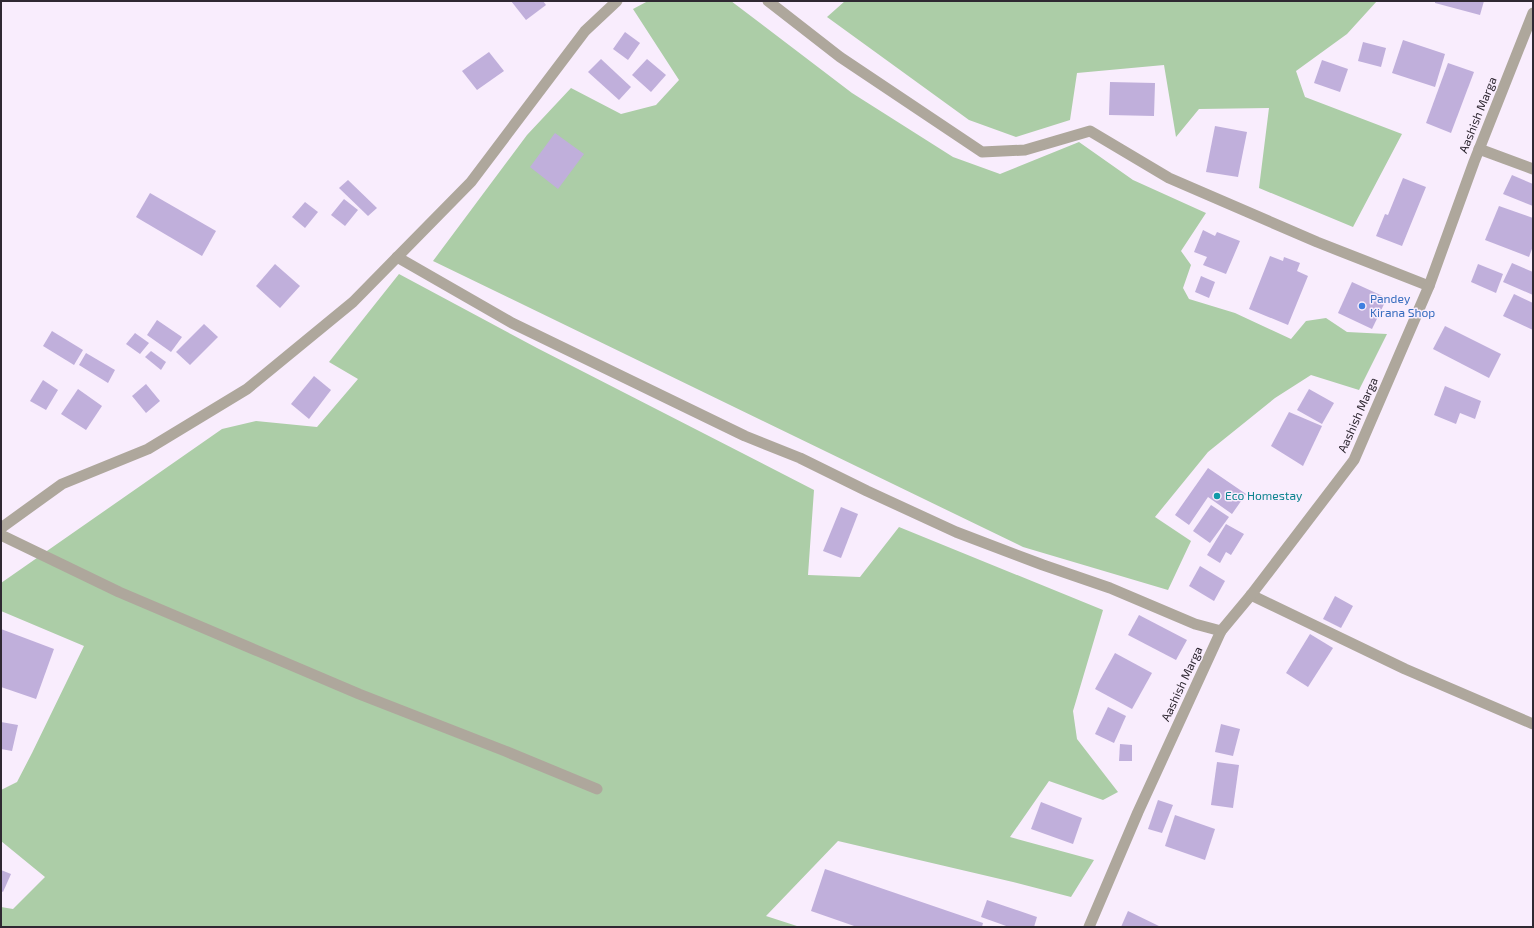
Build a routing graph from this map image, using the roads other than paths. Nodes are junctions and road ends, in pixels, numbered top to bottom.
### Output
1 (617, 1) edge
2 (768, 1) edge
3 (1533, 12) edge
4 (1479, 149) junction
5 (1533, 169) edge
6 (397, 258) junction
7 (1429, 286) junction
8 (1, 528) edge
9 (1, 535) edge
10 (1251, 594) junction
11 (1221, 631) junction
12 (1533, 724) edge
13 (597, 789) dead end
14 (1089, 927) edge

1 - 6 street
2 - 7 street
3 - 4 street, Aashish Marga
4 - 5 street
4 - 7 street, Aashish Marga
6 - 8 street
6 - 11 street
7 - 10 street, Aashish Marga
9 - 13 street
10 - 11 street, Aashish Marga
10 - 12 street
11 - 14 street, Aashish Marga

